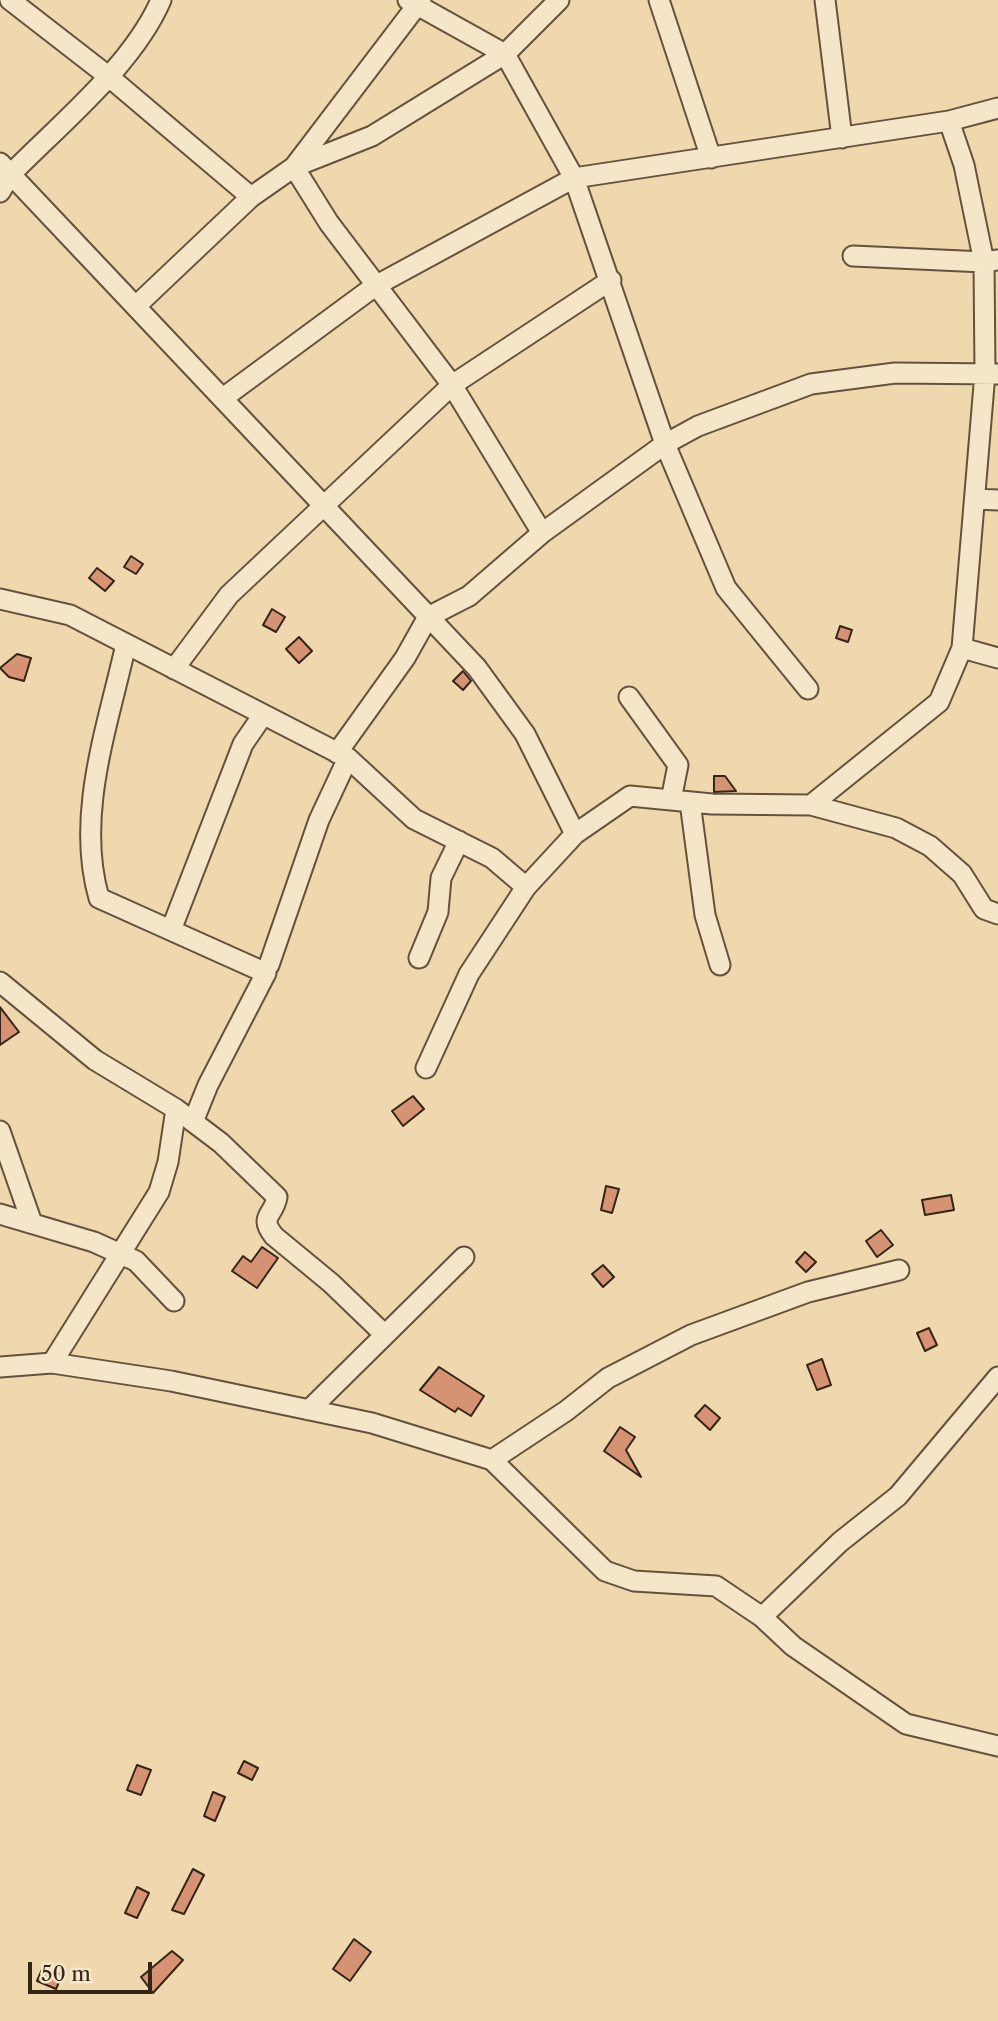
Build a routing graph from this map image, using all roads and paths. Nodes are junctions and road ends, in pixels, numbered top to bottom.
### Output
1 (10, 0) edge
2 (161, 0) edge
3 (559, 0) edge
4 (659, 0) edge
5 (825, 0) edge
6 (416, 2) edge
7 (505, 54) junction
8 (108, 76) junction
9 (998, 108) edge
10 (949, 121) junction
11 (842, 138) junction
12 (711, 158) junction
13 (294, 167) junction
14 (6, 168) edge
15 (574, 178) junction
16 (0, 192) edge
17 (251, 197) junction
18 (853, 256) dead end
19 (991, 261) edge
20 (611, 280) junction
21 (375, 286) junction
22 (136, 306) junction
23 (992, 373) edge
24 (452, 385) junction
25 (222, 398) junction
26 (665, 444) junction
27 (975, 499) junction
28 (998, 500) edge
29 (324, 506) junction
30 (542, 533) junction
31 (0, 599) edge
32 (428, 617) junction
33 (126, 644) junction
34 (962, 648) junction
35 (998, 658) edge
36 (174, 669) junction
37 (808, 689) dead end
38 (629, 698) dead end
39 (263, 715) junction
40 (343, 756) junction
41 (680, 801) junction
42 (811, 805) junction
43 (575, 834) junction
44 (459, 841) junction
45 (526, 887) junction
46 (998, 914) edge
47 (171, 930) junction
48 (419, 958) dead end
49 (269, 965) dead end
50 (720, 965) dead end
51 (0, 982) edge
52 (426, 1068) dead end
53 (176, 1109) junction
54 (193, 1122) junction
55 (0, 1130) edge
56 (0, 1214) edge
57 (32, 1223) junction
58 (120, 1254) junction
59 (464, 1257) dead end
60 (899, 1270) dead end
61 (174, 1301) dead end
62 (384, 1335) junction
63 (52, 1363) junction
64 (0, 1367) edge
65 (998, 1377) edge
66 (309, 1410) junction
67 (492, 1460) junction
68 (762, 1617) junction
69 (998, 1746) edge

1 - 8 street
2 - 8 street
3 - 7 street
4 - 12 street
5 - 11 street
6 - 7 street
6 - 13 street
7 - 13 street
7 - 15 street
8 - 14 street
8 - 17 street
9 - 10 street
10 - 11 street
10 - 19 street
11 - 12 street
12 - 15 street
13 - 17 street
13 - 21 street
14 - 16 street
14 - 22 street
15 - 20 street
15 - 21 street
17 - 22 street
18 - 19 street
19 - 23 street
20 - 24 street
20 - 26 street
21 - 24 street
21 - 25 street
22 - 25 street
23 - 26 street
23 - 27 street
24 - 29 street
24 - 30 street
25 - 29 street
26 - 30 street
26 - 37 street
27 - 28 street
27 - 34 street
29 - 32 street
29 - 36 street
30 - 32 street
31 - 33 street
32 - 40 street
32 - 43 street
33 - 36 street
33 - 47 street
34 - 35 street
34 - 42 street
36 - 39 street
38 - 41 street
39 - 40 street
39 - 47 street
40 - 44 street
40 - 49 street
41 - 42 street
41 - 43 street
41 - 50 street
42 - 46 street
43 - 45 street
44 - 45 street
44 - 48 street
45 - 52 street
47 - 54 street
51 - 53 street
53 - 54 street
53 - 58 street
54 - 62 street
55 - 57 street
56 - 57 street
57 - 58 street
58 - 61 street
58 - 63 street
59 - 62 street
60 - 67 street
62 - 66 street
63 - 64 street
63 - 66 street
65 - 68 street
66 - 67 street
67 - 68 street
68 - 69 street

